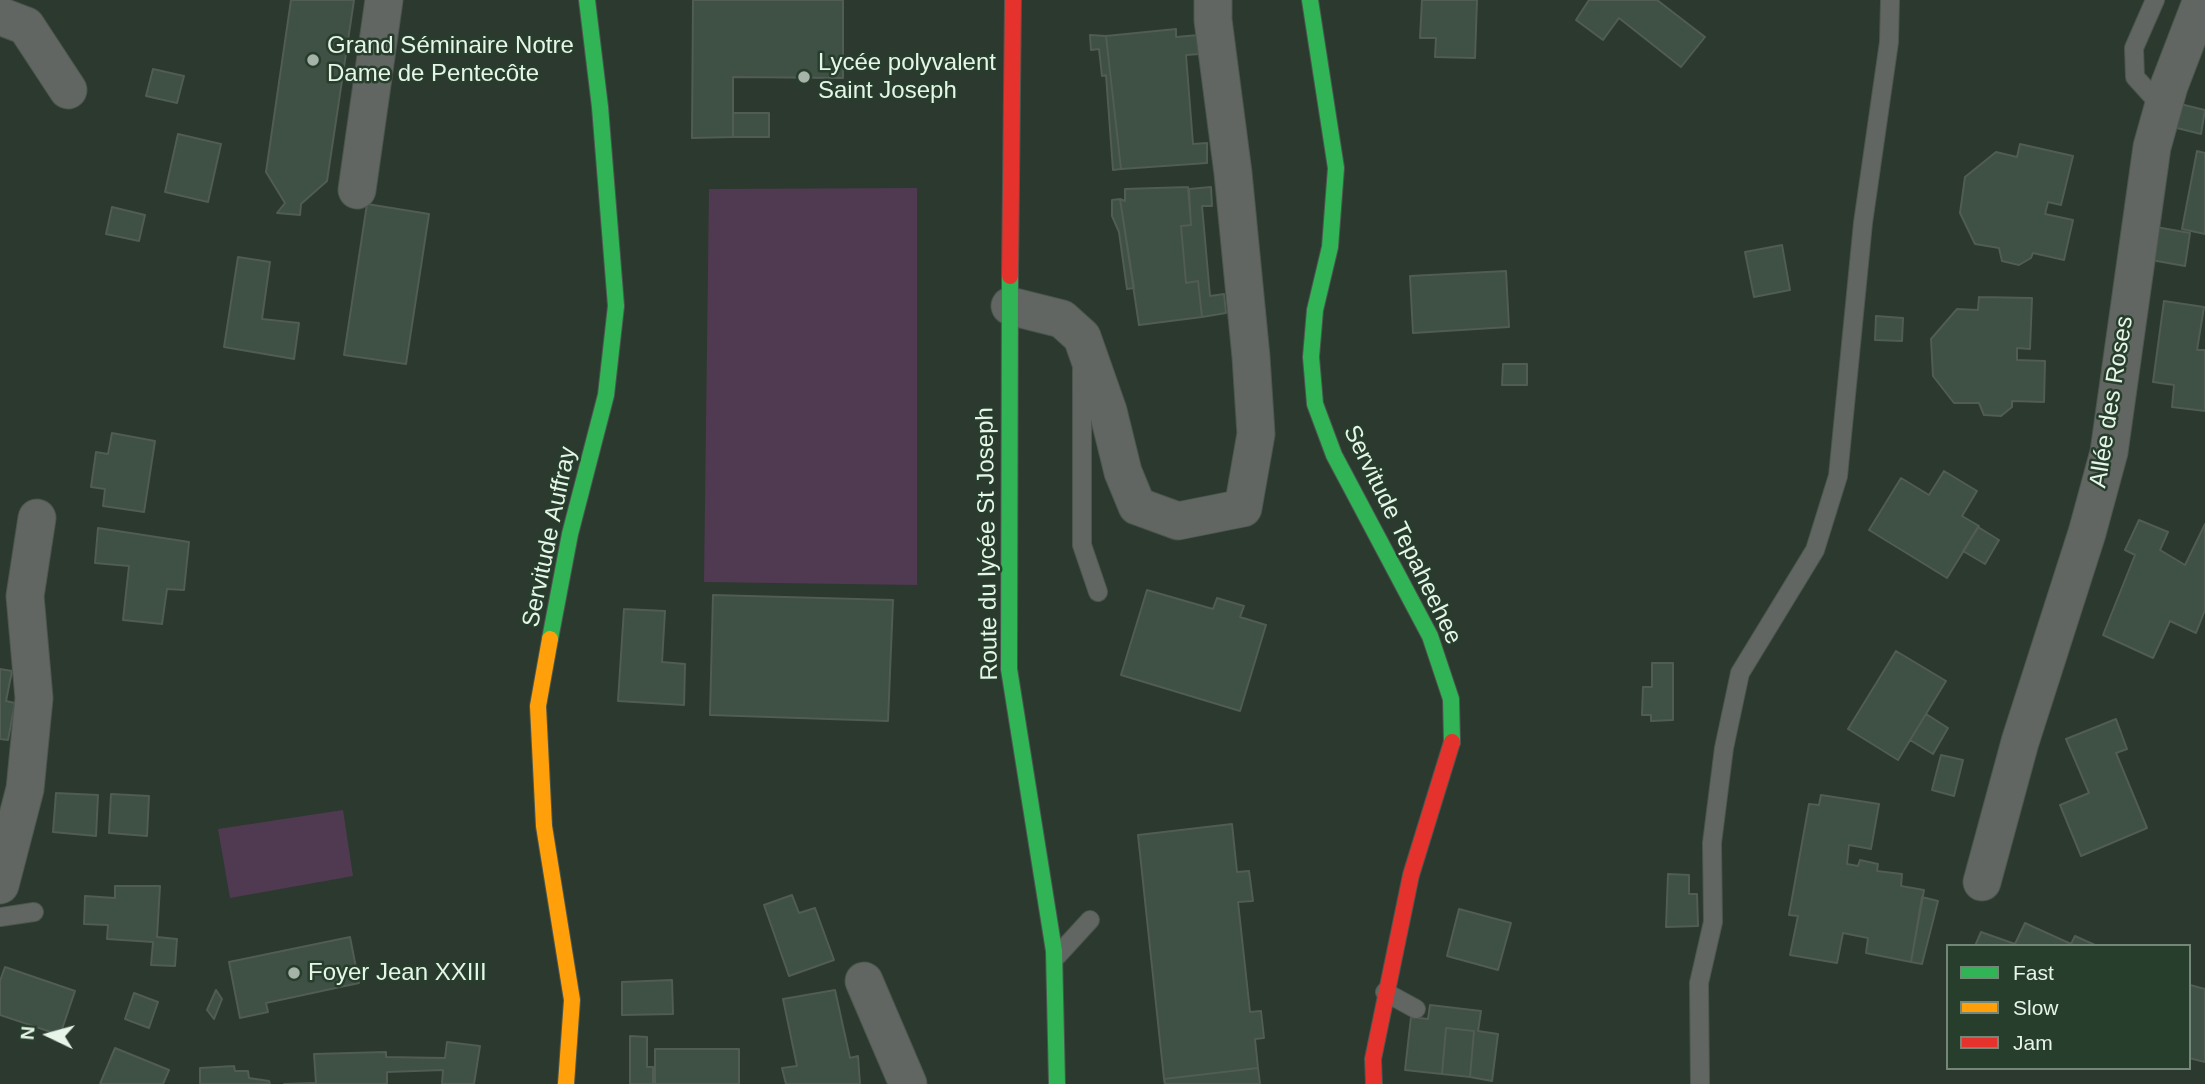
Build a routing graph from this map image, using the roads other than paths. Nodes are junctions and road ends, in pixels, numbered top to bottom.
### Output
1 (384, 0) edge
2 (587, 0) edge
3 (1013, 0) edge
4 (1213, 0) edge
5 (1310, 0) edge
6 (1890, 0) edge
7 (2155, 0) edge
8 (2202, 0) edge
9 (0, 16) edge
10 (68, 90) dead end
11 (2163, 108) junction
12 (357, 190) dead end
13 (1010, 306) junction
14 (1082, 337) junction
15 (37, 518) dead end
16 (1098, 592) dead end
17 (1982, 882) dead end
18 (0, 885) edge
19 (34, 912) dead end
20 (0, 917) edge
21 (1090, 920) dead end
22 (1055, 958) junction
23 (864, 981) dead end
24 (1385, 992) junction
25 (1416, 1009) dead end
26 (566, 1084) edge
27 (908, 1084) edge
28 (1057, 1084) edge
29 (1374, 1084) edge
30 (1700, 1084) edge

1 - 12 street
2 - 26 street, Servitude Auffray
3 - 13 street, Route du lycée St Joseph
4 - 14 street
5 - 24 street, Servitude Tepaheehee
6 - 30 lane
7 - 11 lane
8 - 11 street, Allée des Roses
9 - 10 street
11 - 17 street, Allée des Roses
13 - 14 street
13 - 22 street, Route du lycée St Joseph
14 - 16 lane
15 - 18 street
19 - 20 lane
21 - 22 lane
22 - 28 street, Route du lycée St Joseph
23 - 27 street
24 - 25 lane
24 - 29 street, Servitude Tepaheehee

